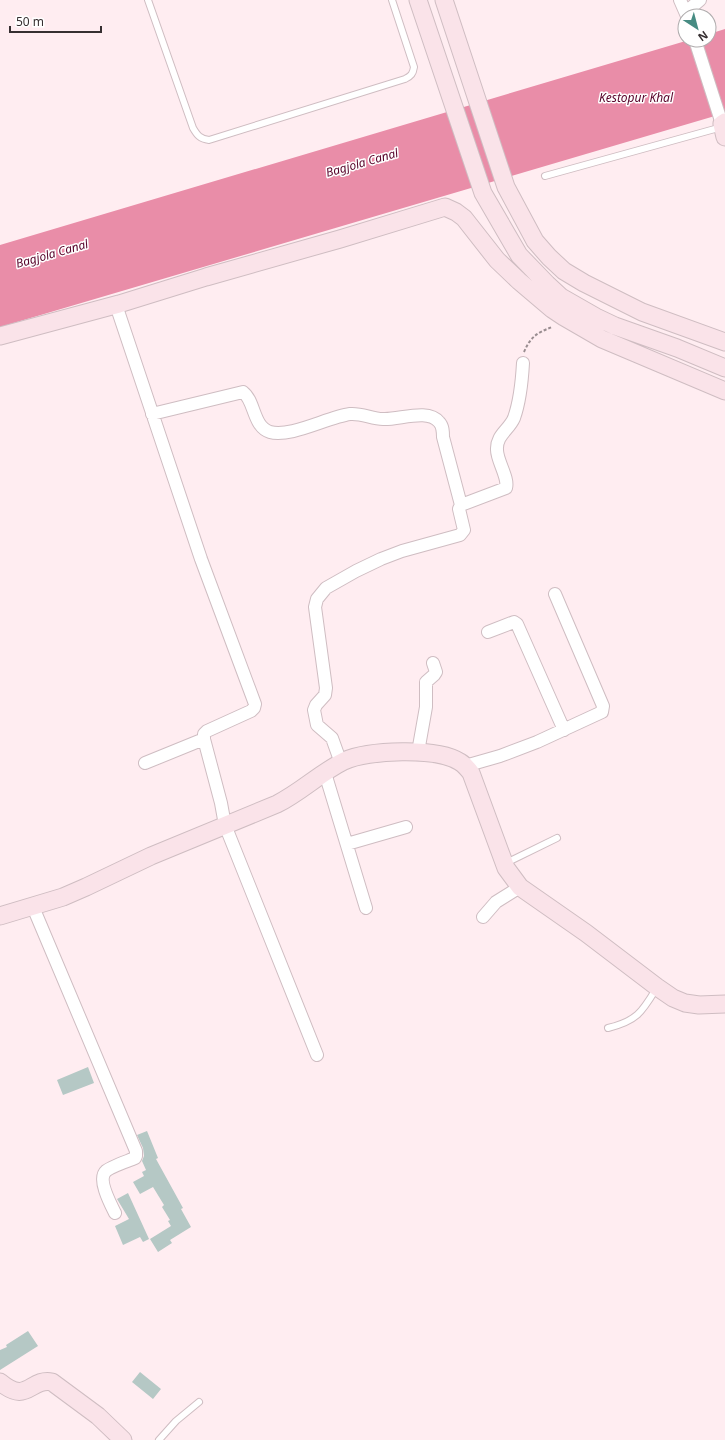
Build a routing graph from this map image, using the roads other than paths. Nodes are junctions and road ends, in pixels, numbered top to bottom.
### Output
1 (148, 0) edge
2 (392, 0) edge
3 (418, 0) edge
4 (444, 0) edge
5 (700, 0) edge
6 (693, 8) edge
7 (698, 48) edge
8 (722, 124) edge
9 (545, 176) dead end
10 (116, 305) junction
11 (0, 336) edge
12 (725, 342) edge
13 (524, 363) road end
14 (725, 368) edge
15 (725, 391) edge
16 (152, 414) junction
17 (461, 505) junction
18 (555, 594) dead end
19 (488, 632) dead end
20 (433, 663) dead end
21 (564, 730) junction
22 (204, 739) junction
23 (418, 752) junction
24 (145, 763) dead end
25 (341, 763) junction
26 (465, 766) junction
27 (325, 773) junction
28 (225, 825) junction
29 (406, 827) dead end
30 (556, 838) dead end
31 (346, 844) junction
32 (504, 863) junction
33 (520, 888) junction
34 (33, 907) junction
35 (366, 908) dead end
36 (0, 916) edge
37 (482, 917) dead end
38 (657, 987) junction
39 (725, 1004) edge
40 (608, 1028) dead end
41 (317, 1055) dead end
42 (115, 1213) dead end
43 (0, 1382) edge
44 (199, 1402) dead end
45 (123, 1440) edge
46 (159, 1440) edge

1 - 2 lane
3 - 14 street
4 - 12 street
5 - 6 street
7 - 8 street
8 - 9 lane
10 - 11 street
10 - 15 street
10 - 16 street
13 - 17 street
16 - 17 street
16 - 22 street
17 - 25 street
18 - 21 street
19 - 21 street
20 - 23 street
21 - 26 street
22 - 24 street
22 - 28 street
23 - 25 street
23 - 26 street
25 - 27 street
26 - 32 street
27 - 28 street
27 - 31 street
28 - 34 street
28 - 41 street
29 - 31 street
30 - 32 lane
31 - 35 street
32 - 33 street
33 - 37 street
33 - 38 street
34 - 36 street
34 - 42 street
38 - 39 street
38 - 40 lane
43 - 45 street
44 - 46 lane

